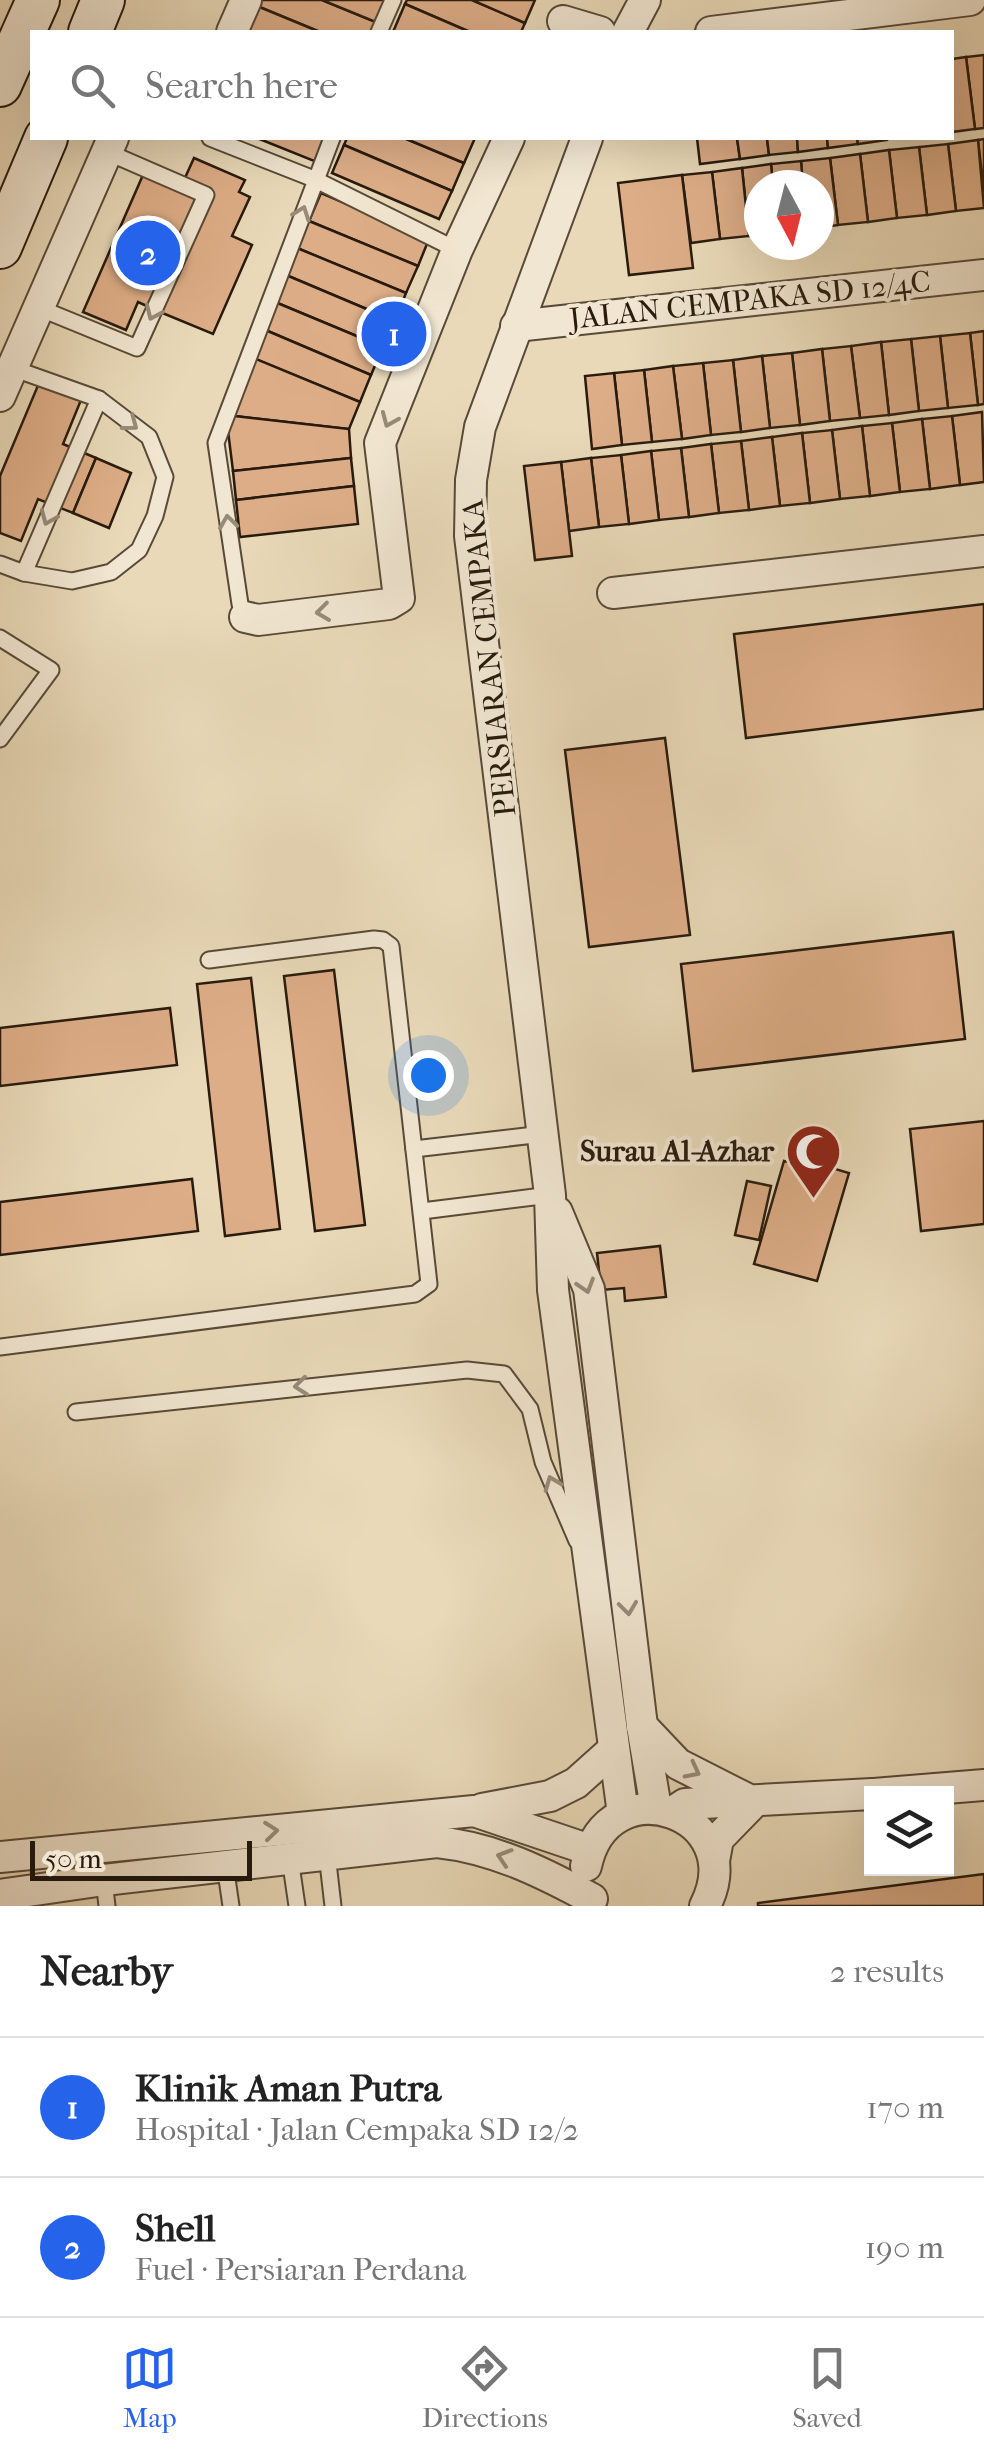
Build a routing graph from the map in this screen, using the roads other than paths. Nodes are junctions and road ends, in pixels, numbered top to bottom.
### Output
1 (38, 0) edge
2 (104, 0) edge
3 (246, 0) edge
4 (393, 0) edge
5 (645, 0) edge
6 (970, 0) edge
7 (565, 18) edge
8 (91, 30) edge
9 (233, 30) edge
10 (379, 30) edge
11 (595, 30) edge
12 (629, 30) edge
13 (728, 30) edge
14 (0, 85) edge
15 (45, 140) edge
16 (215, 140) edge
17 (331, 140) edge
18 (508, 140) edge
19 (586, 140) edge
20 (110, 144) edge
21 (314, 179) junction
22 (0, 247) edge
23 (457, 250) junction
24 (984, 274) edge
25 (39, 308) junction
26 (516, 326) junction
27 (6, 382) edge
28 (99, 399) junction
29 (984, 551) edge
30 (0, 564) edge
31 (24, 573) junction
32 (613, 593) dead end
33 (245, 617) joint
34 (0, 638) edge
35 (0, 739) edge
36 (209, 960) dead end
37 (542, 1134) junction
38 (414, 1149) junction
39 (550, 1195) junction
40 (422, 1211) junction
41 (0, 1347) edge
42 (76, 1412) dead end
43 (590, 1572) junction
44 (642, 1726) junction
45 (614, 1748) junction
46 (984, 1785) edge
47 (954, 1787) edge
48 (864, 1795) edge
49 (753, 1802) junction
50 (474, 1810) junction
51 (665, 1810) junction
52 (623, 1814) junction
53 (590, 1850) junction
54 (327, 1854) junction
55 (0, 1857) edge
56 (290, 1858) junction
57 (714, 1861) junction
58 (224, 1866) junction
59 (0, 1892) edge
60 (106, 1893) edge
61 (41, 1899) edge
62 (594, 1903) edge
63 (231, 1906) edge
64 (297, 1906) edge
65 (334, 1906) edge
66 (705, 1906) edge

1 - 14 main road
2 - 8 main road
3 - 9 street
4 - 10 lane
5 - 12 street
6 - 13 street
7 - 11 street
15 - 22 main road
16 - 21 lane
17 - 21 lane
18 - 23 street
19 - 26 street, PERSIARAN CEMPAKA
20 - 25 street
20 -> 25 lane
21 - 23 lane
33 -> 21 lane
23 -> 33 street
24 - 26 street, JALAN CEMPAKA SD 12/4C
25 - 27 street
26 - 37 street, PERSIARAN CEMPAKA
27 - 28 lane
28 -> 31 lane
28 -> 31 lane
29 - 32 street
30 - 31 lane
34 - 35 lane
36 - 38 lane
37 - 38 lane
37 - 39 street, PERSIARAN CEMPAKA
38 - 40 lane
39 - 40 lane
39 - 43 street
39 -> 44 street
40 - 41 lane
43 -> 42 lane
43 - 45 street
44 -> 49 street
44 - 51 street
45 - 50 street
45 - 52 street
46 - 47 street
48 - 49 street
49 - 51 street
49 - 57 street
50 - 53 street
55 -> 50 street
51 - 52 street
51 - 57 street
52 - 53 street
53 - 62 street
54 - 56 street
62 -> 54 street
54 - 65 lane
56 - 58 street
56 - 64 lane
57 - 66 street
58 - 60 street
58 - 63 lane
59 - 61 street
60 - 61 street

